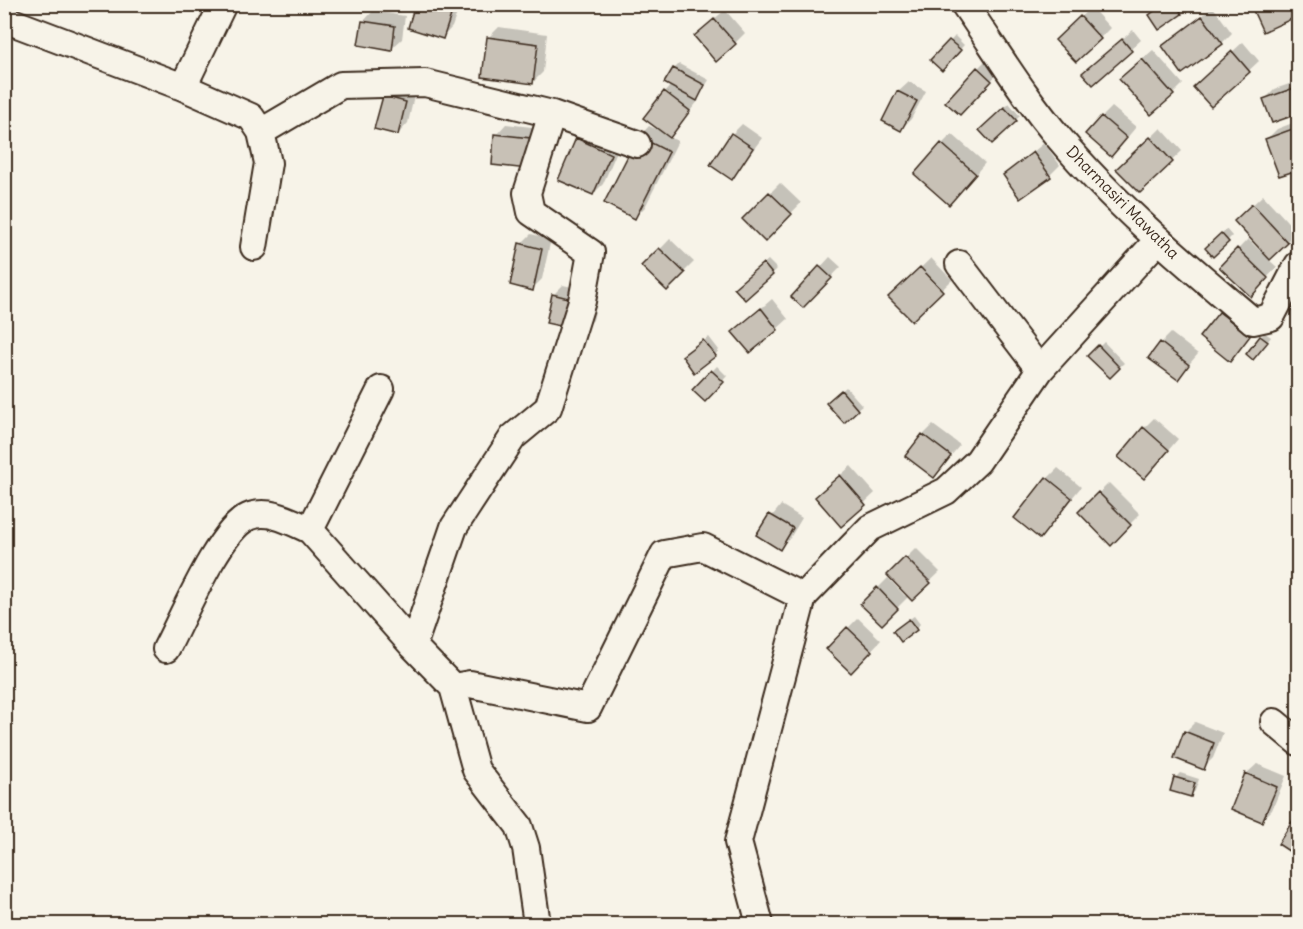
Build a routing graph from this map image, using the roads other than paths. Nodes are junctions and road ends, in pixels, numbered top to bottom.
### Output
1 (223, 4) edge
2 (964, 4) edge
3 (4, 19) edge
4 (183, 87) junction
5 (552, 114) junction
6 (261, 132) junction
7 (637, 144) dead end
8 (1158, 240) junction
9 (254, 247) dead end
10 (960, 264) dead end
11 (1299, 265) edge
12 (1040, 370) junction
13 (381, 389) dead end
14 (310, 530) junction
15 (803, 597) junction
16 (413, 646) junction
17 (166, 649) dead end
18 (453, 687) junction
19 (1274, 722) dead end
20 (1299, 742) edge
21 (537, 924) edge
22 (760, 924) edge

1 - 4 street
2 - 8 street, Dharmasiri Mawatha
3 - 4 street
4 - 6 street
5 - 6 street
5 - 7 street
5 - 16 street
6 - 9 street
8 - 11 street, Dharmasiri Mawatha
8 - 12 street
10 - 12 street
12 - 15 street
13 - 14 street
14 - 16 street
14 - 17 street
15 - 18 street
15 - 22 street
16 - 18 street
18 - 21 street
19 - 20 street

